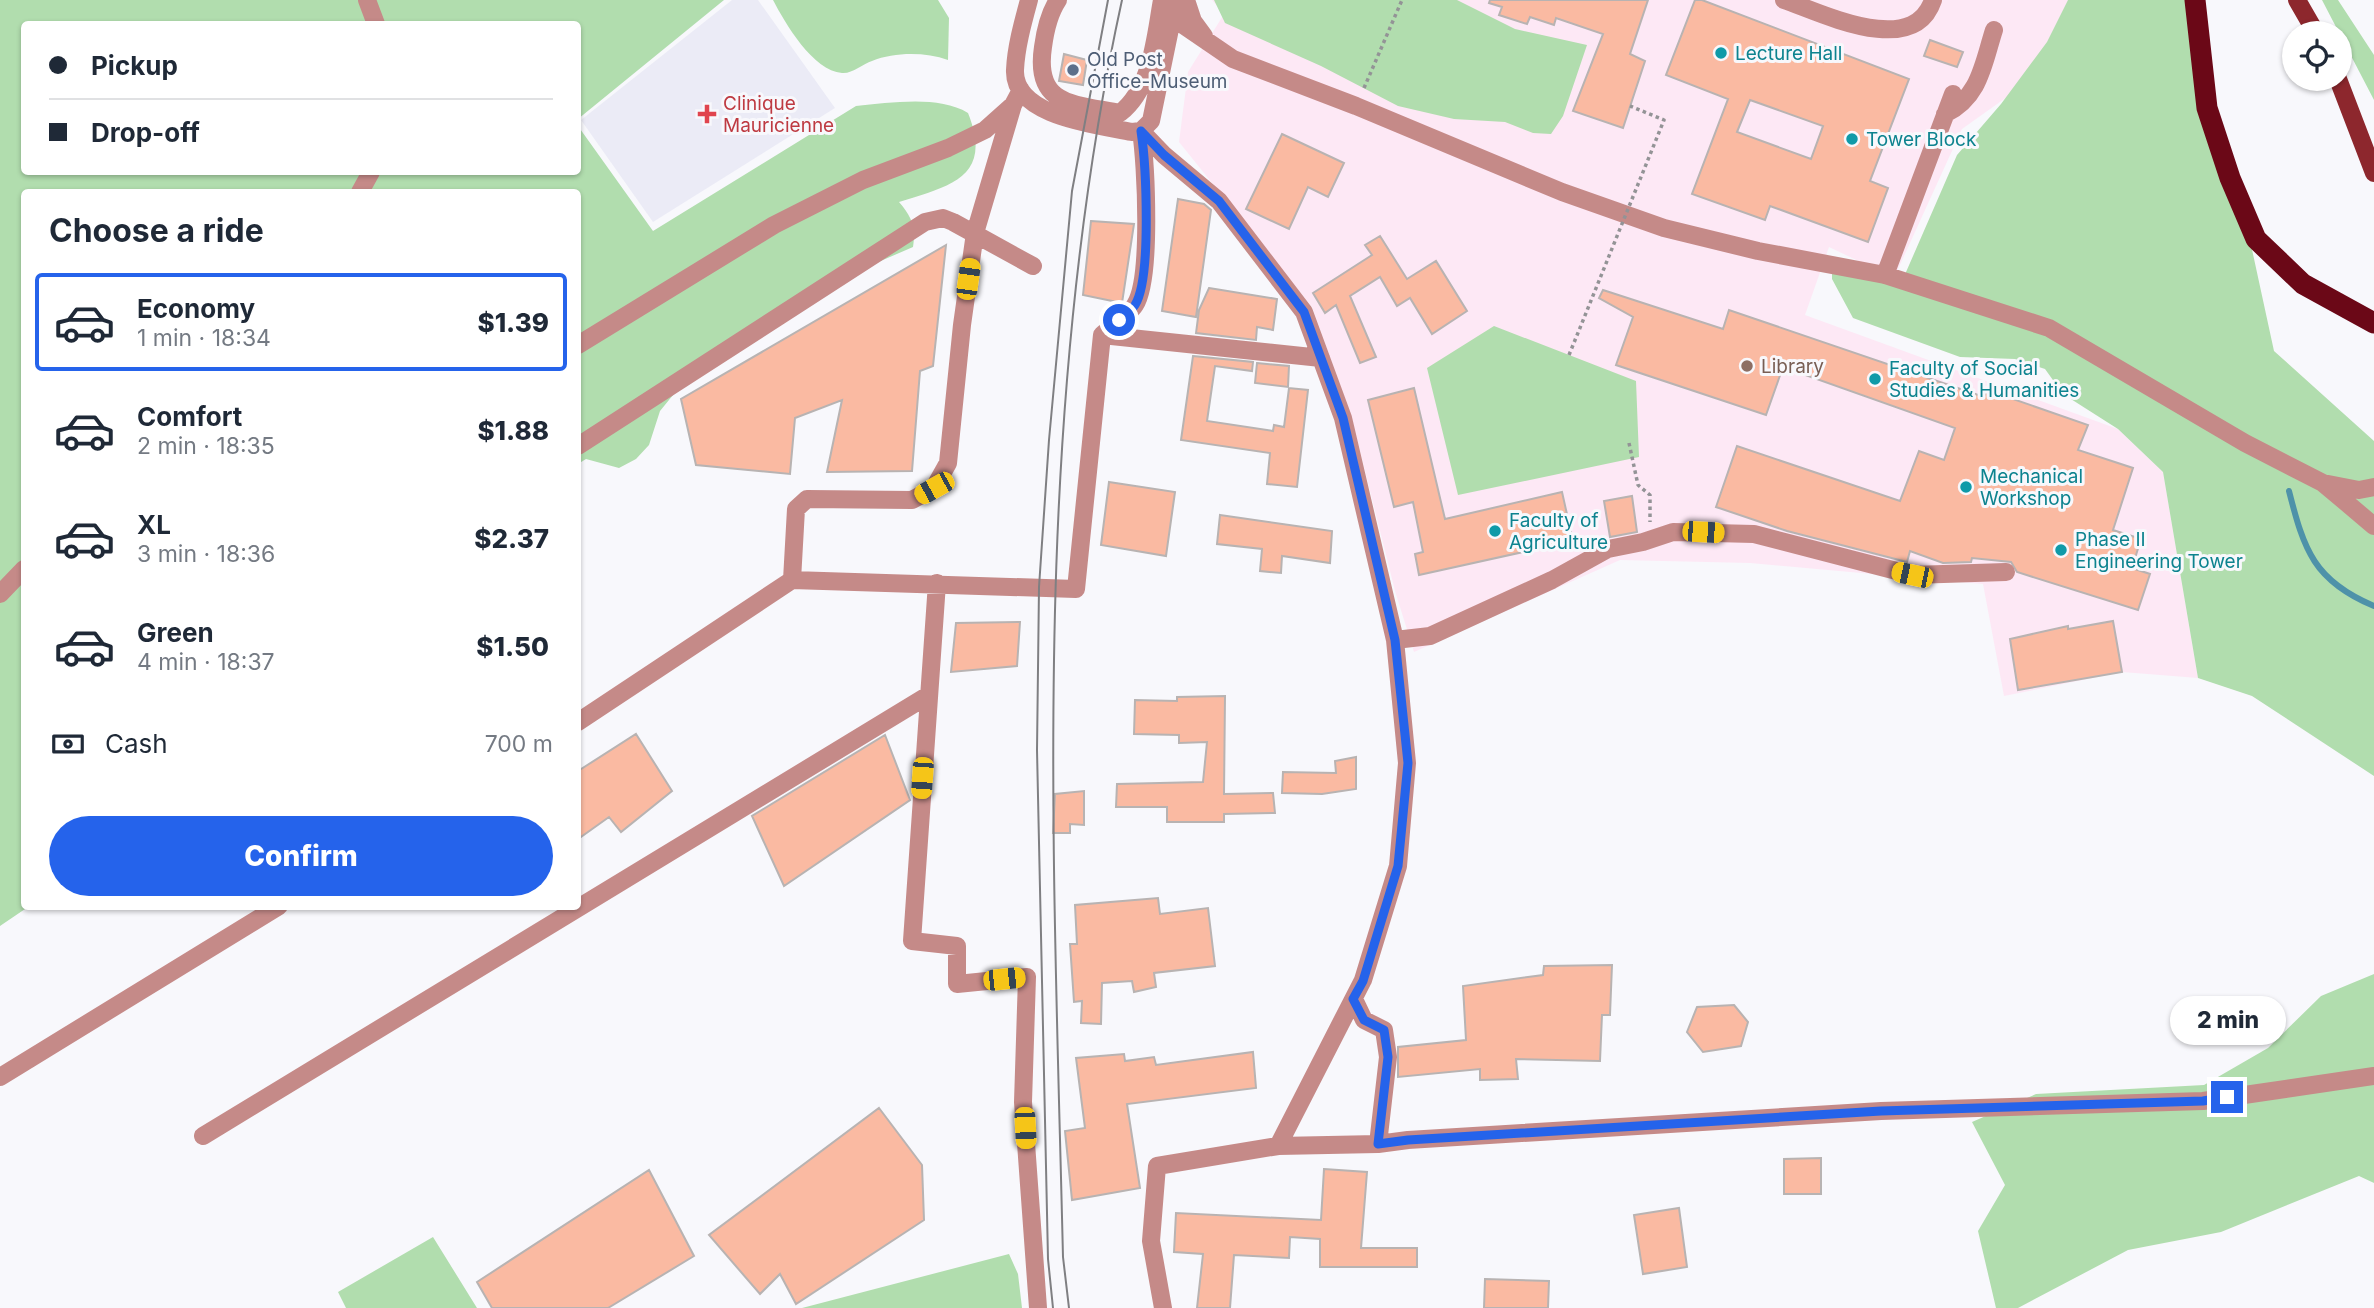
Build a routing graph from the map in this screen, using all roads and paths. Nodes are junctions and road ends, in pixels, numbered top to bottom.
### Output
1 (367, 0) edge
2 (1029, 0) edge
3 (1058, 0) edge
4 (1162, 0) edge
5 (1176, 0) edge
6 (1186, 0) edge
7 (1402, 0) edge
8 (1784, 0) edge
9 (1933, 0) edge
10 (2195, 0) edge
11 (2297, 0) edge
12 (1173, 18) junction
13 (375, 21) edge
14 (2309, 21) edge
15 (1994, 30) dead end
16 (1210, 45) junction
17 (2343, 91) edge
18 (1953, 94) dead end
19 (1017, 97) junction
20 (1356, 106) junction
21 (1630, 106) dead end
22 (1945, 114) junction
23 (1141, 131) junction
24 (2374, 173) edge
25 (975, 233) junction
26 (1033, 266) dead end
27 (1885, 275) junction
28 (2367, 320) edge
29 (1102, 335) junction
30 (581, 343) edge
31 (1569, 355) dead end
32 (1321, 358) junction
33 (1629, 443) dead end
34 (581, 444) edge
35 (2323, 483) junction
36 (2374, 487) edge
37 (2374, 526) edge
38 (1643, 542) junction
39 (21, 572) edge
40 (2006, 572) dead end
41 (792, 580) junction
42 (937, 583) junction
43 (0, 594) edge
44 (1395, 640) junction
45 (927, 696) junction
46 (581, 720) edge
47 (581, 906) edge
48 (272, 910) edge
49 (575, 910) edge
50 (1353, 999) junction
51 (2374, 1076) edge
52 (0, 1077) edge
53 (203, 1136) dead end
54 (1378, 1144) junction
55 (1278, 1146) junction
56 (1038, 1308) edge
57 (1163, 1308) edge

1 - 13 street
2 - 19 street
3 - 4 street
5 - 12 street
6 - 16 street
7 - 20 path
8 - 9 street
10 - 28 highway
11 - 14 main road
12 - 16 street
12 - 23 street
15 - 22 street
16 - 20 street
17 - 24 main road
18 - 22 street
19 - 23 street
19 - 25 street
19 - 30 street
20 - 27 street
21 - 31 path, bridge
22 - 27 street
23 - 29 street
23 - 32 street
25 - 26 street
25 - 34 street
25 - 41 street
27 - 35 street
29 - 32 street
29 - 42 street
32 - 44 street
33 - 38 path
35 - 36 street
35 - 37 street
38 - 40 street
38 - 44 street
39 - 43 street
41 - 42 street
41 - 46 street
42 - 45 street
44 - 50 street
45 - 47 street
45 - 56 street
48 - 52 street
49 - 53 street
50 - 54 street
50 - 55 street
51 - 54 street
54 - 55 street
55 - 57 street

